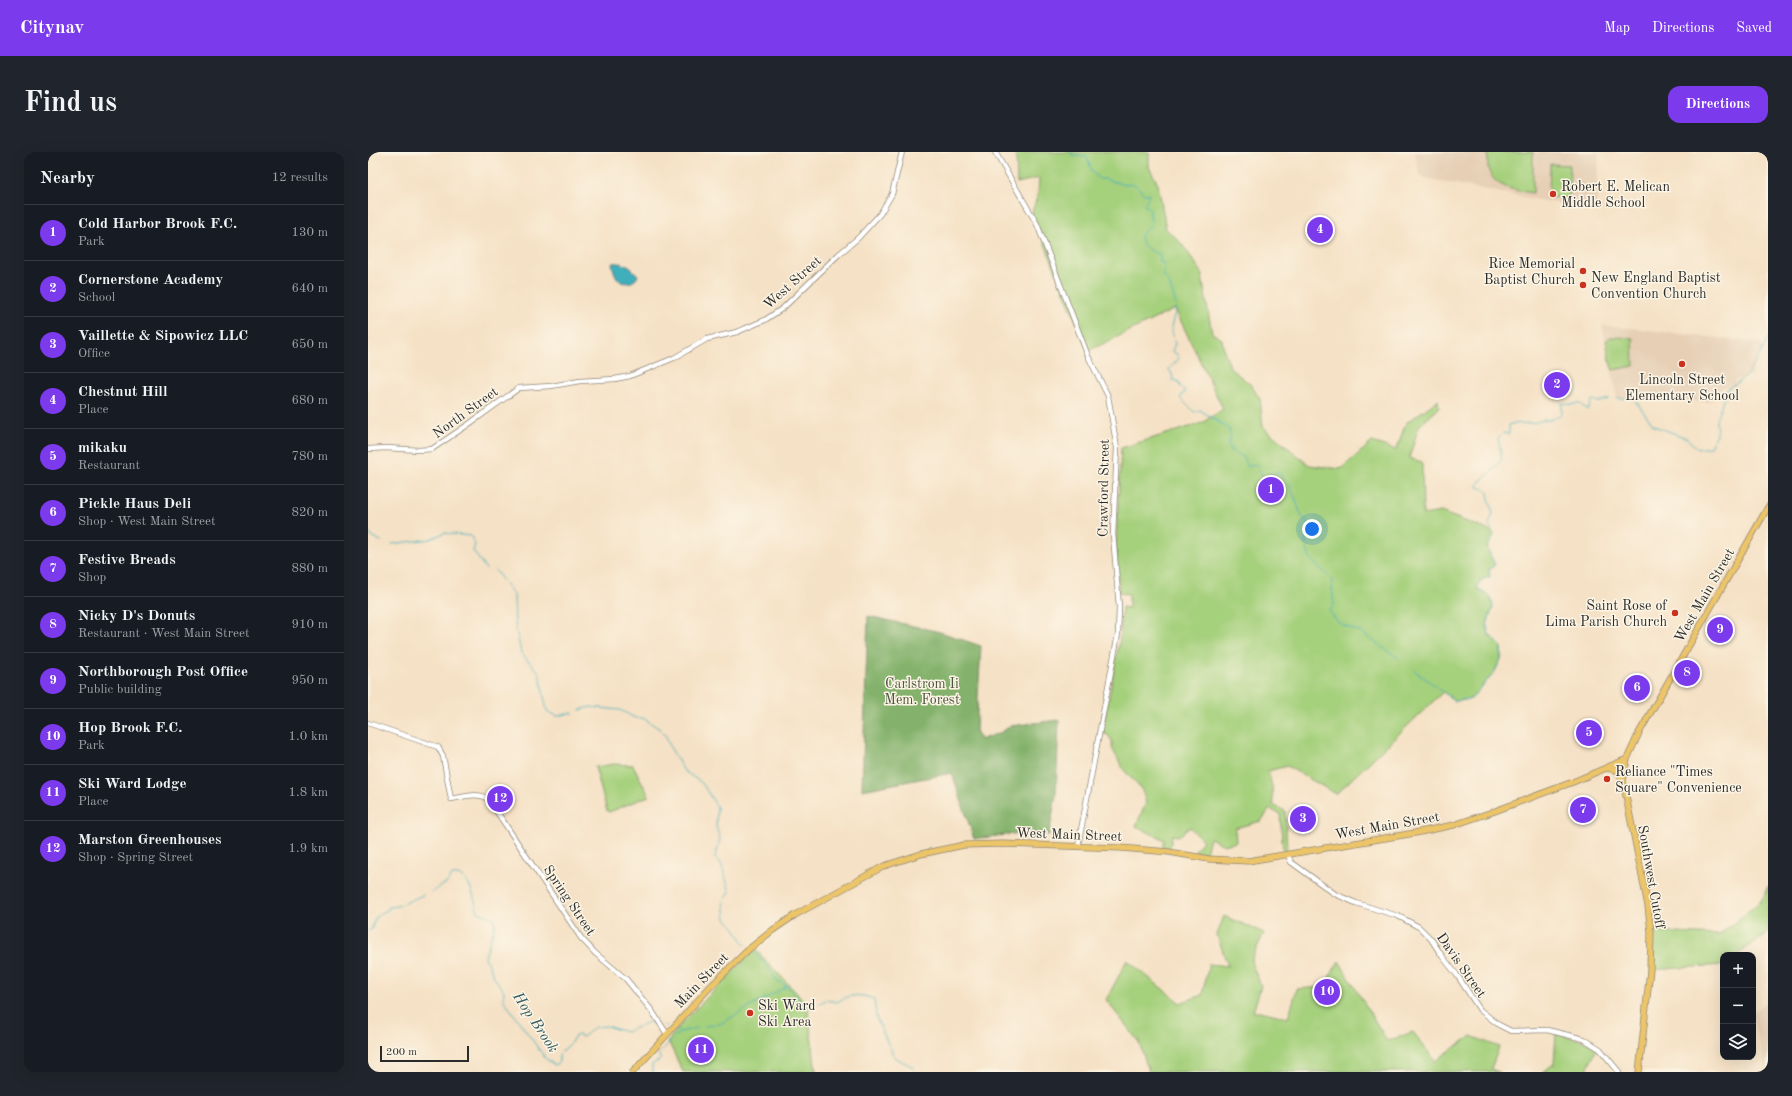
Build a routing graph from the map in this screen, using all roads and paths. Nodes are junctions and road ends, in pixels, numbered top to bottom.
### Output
1 (902, 152) edge
2 (995, 152) edge
3 (551, 386) joint
4 (368, 449) edge
5 (1768, 506) edge
6 (368, 723) edge
7 (1627, 759) junction
8 (1606, 768) junction
9 (1623, 781) junction
10 (1078, 846) junction
11 (1288, 855) junction
12 (795, 915) joint
13 (667, 1034) junction
14 (634, 1072) edge
15 (1619, 1072) edge
16 (1639, 1072) edge

1 - 3 street, West Street
2 - 10 street, Crawford Street
3 - 4 street, North Street
5 - 7 main road, West Main Street
6 - 13 street, Spring Street
7 - 8 main road, West Main Street
7 - 9 main road, Southwest Cutoff
8 - 9 main road
8 - 11 main road, West Main Street
9 - 16 main road, Southwest Cutoff
10 - 11 main road, West Main Street
10 - 12 main road, West Main Street
11 - 15 street, Davis Street
12 - 13 main road, Main Street
13 - 14 main road, Main Street

